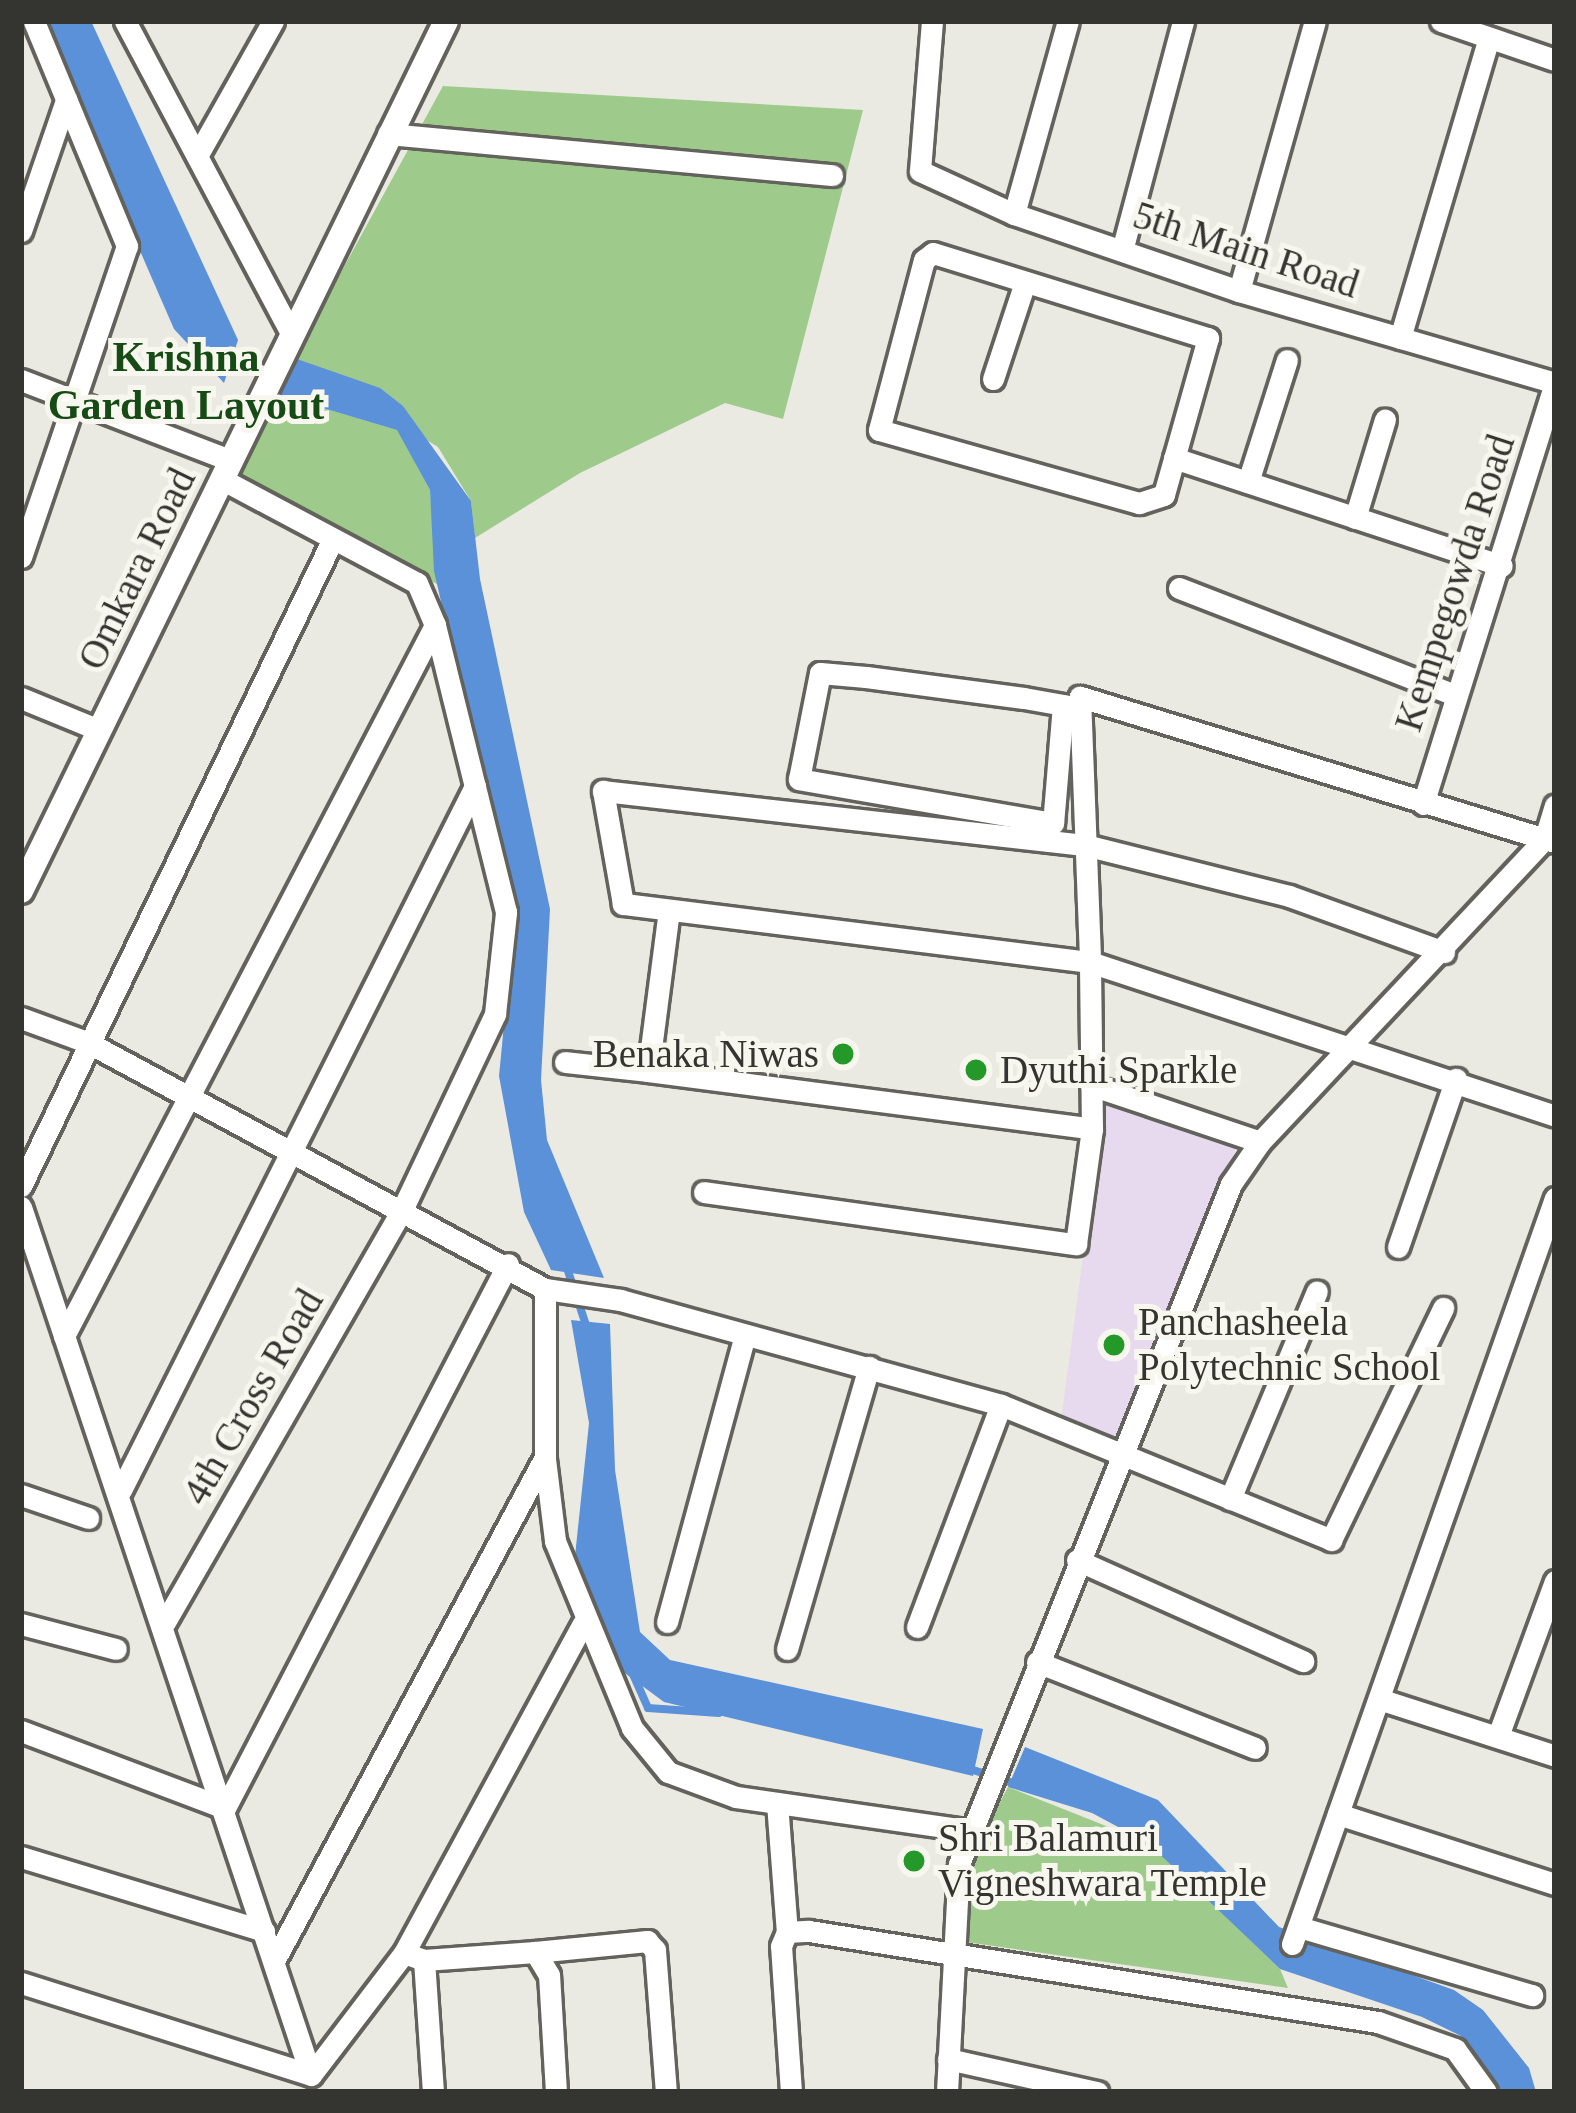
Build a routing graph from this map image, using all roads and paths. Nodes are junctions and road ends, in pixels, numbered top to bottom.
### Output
1 (34, 21) edge
2 (273, 21) edge
3 (446, 21) edge
4 (932, 21) edge
5 (1068, 21) edge
6 (1184, 21) edge
7 (1315, 21) edge
8 (1441, 21) edge
9 (133, 26) edge
10 (1489, 38) junction
11 (1555, 60) edge
12 (66, 100) junction
13 (388, 134) junction
14 (197, 156) junction
15 (832, 175) dead end
16 (1014, 214) junction
17 (21, 231) edge
18 (1123, 247) junction
19 (1025, 282) junction
20 (1239, 291) junction
21 (1400, 338) junction
22 (287, 341) junction
23 (1287, 360) dead end
24 (993, 379) dead end
25 (21, 380) edge
26 (1555, 384) edge
27 (79, 403) junction
28 (1385, 419) dead end
29 (1174, 458) junction
30 (225, 470) junction
31 (1248, 482) junction
32 (1354, 518) junction
33 (333, 539) junction
34 (21, 556) edge
35 (1502, 566) junction
36 (1179, 588) dead end
37 (435, 625) junction
38 (1455, 695) junction
39 (21, 698) edge
40 (1072, 706) junction
41 (99, 730) junction
42 (475, 786) junction
43 (1424, 804) junction
44 (1555, 806) edge
45 (1550, 840) edge
46 (1085, 845) junction
47 (21, 891) edge
48 (669, 910) junction
49 (1444, 952) junction
50 (1090, 962) junction
51 (21, 1018) edge
52 (87, 1042) junction
53 (1353, 1046) junction
54 (565, 1062) dead end
55 (649, 1071) junction
56 (1456, 1079) junction
57 (1091, 1085) junction
58 (190, 1096) junction
59 (1555, 1116) edge
60 (1092, 1130) junction
61 (1260, 1142) junction
62 (293, 1150) junction
63 (21, 1186) edge
64 (704, 1192) dead end
65 (1555, 1198) edge
66 (21, 1207) edge
67 (403, 1208) junction
68 (1398, 1247) dead end
69 (508, 1264) junction
70 (1317, 1291) dead end
71 (552, 1292) junction
72 (1443, 1308) dead end
73 (746, 1335) junction
74 (64, 1336) junction
75 (868, 1367) junction
76 (1001, 1406) junction
77 (1118, 1452) junction
78 (544, 1459) junction
79 (121, 1490) junction
80 (21, 1495) edge
81 (1230, 1499) junction
82 (88, 1518) dead end
83 (1077, 1560) junction
84 (1555, 1581) edge
85 (165, 1622) junction
86 (667, 1622) dead end
87 (583, 1623) junction
88 (21, 1624) edge
89 (917, 1627) dead end
90 (116, 1649) dead end
91 (787, 1649) dead end
92 (1303, 1661) dead end
93 (1037, 1663) junction
94 (1379, 1699) junction
95 (21, 1731) edge
96 (1498, 1736) junction
97 (1255, 1748) dead end
98 (1555, 1756) edge
99 (777, 1803) junction
100 (225, 1808) junction
101 (1338, 1814) junction
102 (972, 1832) junction
103 (21, 1857) edge
104 (1555, 1884) edge
105 (264, 1931) junction
106 (787, 1932) junction
107 (536, 1952) junction
108 (414, 1956) junction
109 (952, 1956) junction
110 (274, 1961) junction
111 (21, 1982) edge
112 (1532, 1995) dead end
113 (948, 2060) junction
114 (317, 2078) edge
115 (433, 2092) edge
116 (556, 2092) edge
117 (666, 2092) edge
118 (791, 2092) edge
119 (947, 2092) edge
120 (1097, 2092) edge
121 (1486, 2092) edge

1 - 12 street
2 - 14 street
3 - 13 street, Omkara Road
4 - 16 street, 5th Main Road
5 - 16 street
6 - 18 street
7 - 20 street
8 - 10 street
9 - 14 street
10 - 11 street
10 - 21 street
12 - 17 street
12 - 27 street
13 - 15 street
13 - 22 street, Omkara Road
14 - 22 street
16 - 18 street, 5th Main Road
18 - 20 street, 5th Main Road
19 - 24 street
19 - 29 street
19 - 29 street
20 - 21 street, 5th Main Road
21 - 26 street, 5th Main Road
22 - 30 street, Omkara Road
23 - 31 street
25 - 27 street, 4th Cross Road
26 - 35 street, Kempegowda Road
27 - 30 street, 4th Cross Road
27 - 34 street
28 - 32 street
29 - 31 street
30 - 33 street, 4th Cross Road
30 - 41 street, Omkara Road
31 - 32 street
32 - 35 street
33 - 37 street, 4th Cross Road
33 - 52 street
35 - 38 street, Kempegowda Road
36 - 38 street
37 - 42 street, 4th Cross Road
37 - 58 street
38 - 43 street, Kempegowda Road
39 - 41 street
40 - 40 street
40 - 43 street
40 - 46 street
41 - 47 street, Omkara Road
42 - 62 street
42 - 67 street, 4th Cross Road
43 - 45 street
44 - 45 street
45 - 49 street
46 - 48 street
46 - 49 street
46 - 50 street
48 - 50 street
48 - 55 street
49 - 53 street
50 - 53 street
50 - 57 street
51 - 52 street
52 - 58 street
52 - 63 street
53 - 56 street
53 - 61 street
54 - 55 street
55 - 60 street
56 - 59 street
56 - 68 street
57 - 60 street
57 - 61 street
58 - 62 street
58 - 74 street
60 - 64 street
61 - 77 street
62 - 67 street
62 - 79 street
65 - 94 street
66 - 74 street
67 - 69 street
67 - 85 street, 4th Cross Road
69 - 71 street
69 - 100 street
70 - 81 street
71 - 73 street
71 - 78 street
72 - 81 street
73 - 75 street
73 - 86 street
74 - 79 street
75 - 76 street
75 - 91 street
76 - 77 street
76 - 89 street
77 - 81 street
77 - 83 street
78 - 87 street
78 - 110 street
79 - 85 street
80 - 82 street
83 - 92 street
83 - 93 street
84 - 96 street
85 - 100 street
87 - 99 street
87 - 108 street
88 - 90 street
93 - 97 street
93 - 102 street
94 - 96 street
94 - 101 street
95 - 100 street
96 - 98 street
99 - 102 street
99 - 106 street
100 - 105 street
101 - 104 street
101 - 112 street
102 - 109 street
103 - 105 street
105 - 110 street
106 - 109 street
106 - 118 street
107 - 108 street
107 - 116 street
107 - 117 street
108 - 114 street
108 - 115 street
109 - 113 street
109 - 121 street
110 - 114 street
111 - 114 street
113 - 119 street
113 - 120 street

